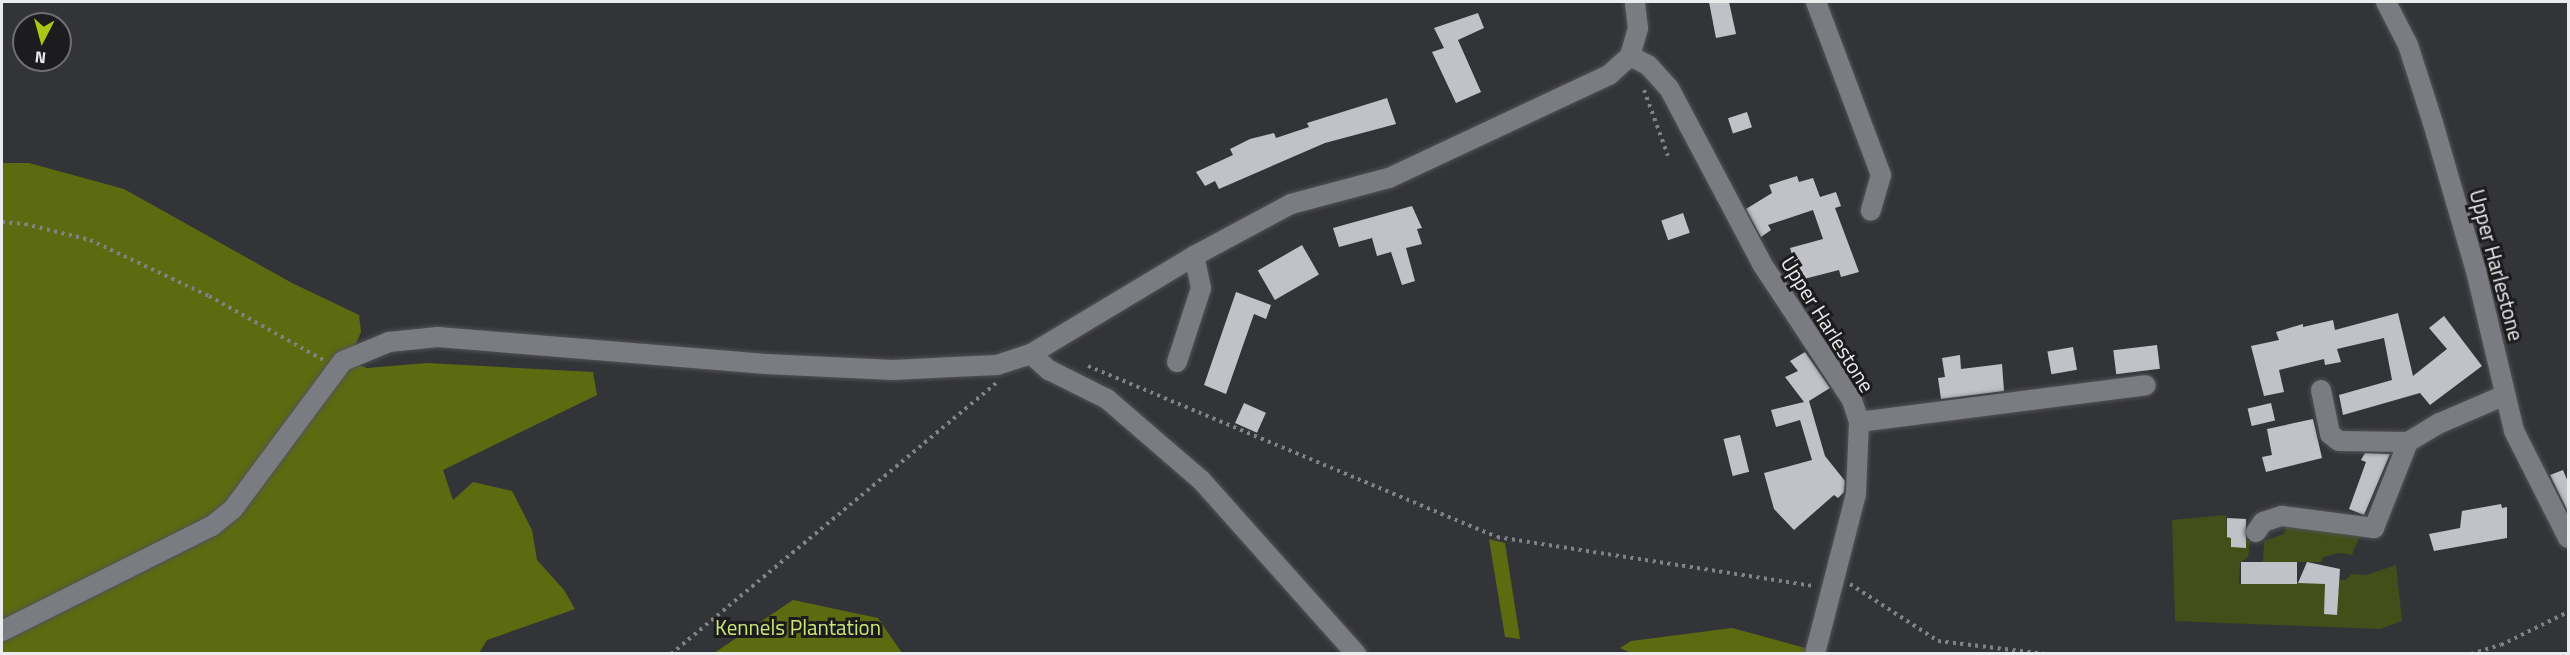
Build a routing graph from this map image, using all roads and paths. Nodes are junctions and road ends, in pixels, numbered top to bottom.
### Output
1 (1635, 2) edge
2 (1816, 2) edge
3 (2386, 2) edge
4 (1637, 59) junction
5 (1668, 156) dead end
6 (1871, 211) dead end
7 (2, 222) edge
8 (1194, 256) junction
9 (1031, 354) junction
10 (1177, 362) dead end
11 (1085, 365) dead end
12 (336, 368) junction
13 (1004, 377) dead end
14 (2146, 386) dead end
15 (2321, 390) dead end
16 (2505, 395) junction
17 (1859, 422) junction
18 (2408, 442) junction
19 (2256, 532) dead end
20 (2568, 538) edge
21 (1837, 575) junction
22 (2568, 612) edge
23 (2, 631) edge
24 (671, 654) edge
25 (1356, 654) edge
26 (1815, 654) edge
27 (2045, 654) edge
28 (2471, 654) edge

1 - 4 street
2 - 6 street
3 - 16 street, Upper Harlestone
4 - 5 path
4 - 8 street
4 - 17 street, Upper Harlestone
7 - 12 path
8 - 9 street
8 - 10 street
9 - 12 street
9 - 25 street
11 - 21 path
12 - 23 street
13 - 24 path
14 - 17 street
15 - 18 street
16 - 18 street
16 - 20 street, Upper Harlestone
17 - 21 street, Upper Harlestone
18 - 19 street
21 - 26 street, Upper Harlestone
21 - 27 path
22 - 28 path

